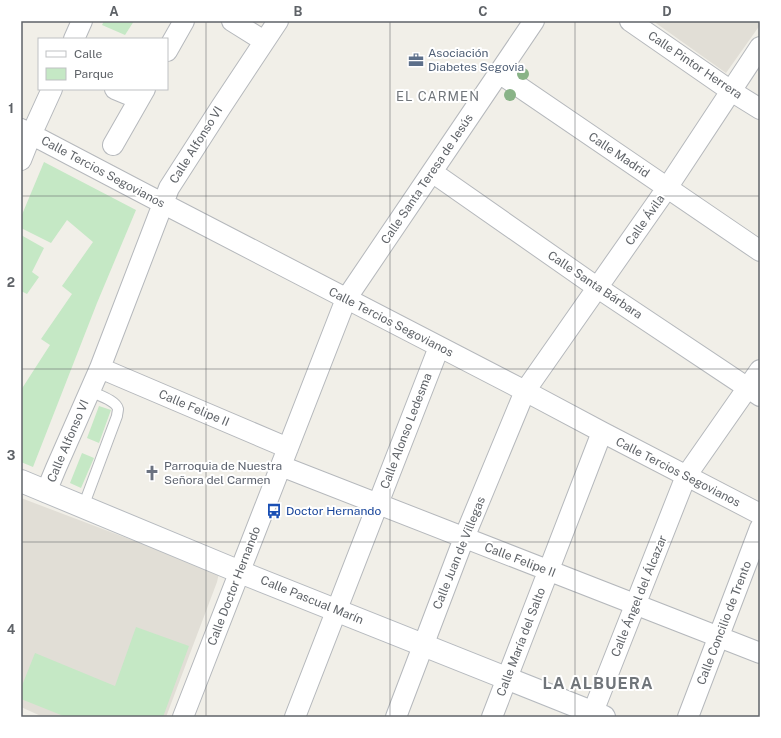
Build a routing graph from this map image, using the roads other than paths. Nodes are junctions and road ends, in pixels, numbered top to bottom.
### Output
1 (82, 21) edge
2 (184, 21) edge
3 (232, 21) edge
4 (278, 21) edge
5 (534, 21) edge
6 (630, 21) edge
7 (74, 38) edge
8 (264, 41) junction
9 (760, 47) edge
10 (168, 48) edge
11 (499, 73) junction
12 (51, 90) edge
13 (120, 90) edge
14 (731, 91) junction
15 (142, 94) edge
16 (760, 109) edge
17 (26, 132) edge
18 (113, 145) dead end
19 (21, 160) edge
20 (432, 172) junction
21 (667, 188) junction
22 (164, 204) junction
23 (760, 251) edge
24 (598, 288) junction
25 (346, 298) junction
26 (439, 347) junction
27 (100, 368) junction
28 (760, 370) edge
29 (90, 391) junction
30 (525, 391) junction
31 (754, 391) edge
32 (602, 432) junction
33 (284, 457) junction
34 (686, 476) junction
35 (21, 481) edge
36 (46, 492) junction
37 (377, 504) junction
38 (84, 507) junction
39 (760, 514) edge
40 (760, 528) edge
41 (464, 538) junction
42 (548, 571) junction
43 (240, 572) junction
44 (635, 605) junction
45 (336, 610) junction
46 (718, 637) junction
47 (423, 645) junction
48 (760, 653) edge
49 (507, 678) junction
50 (596, 716) edge
51 (183, 717) edge
52 (295, 717) edge
53 (396, 717) edge
54 (492, 717) edge
55 (688, 717) edge

1 - 7 street
2 - 10 street
3 - 8 street
4 - 8 street, Calle Alfonso VI
5 - 11 street, Calle Santa Teresa de Jesús
6 - 14 street, Calle Pintor Herrera
8 - 22 street, Calle Alfonso VI
9 - 14 street, Calle Ávila
11 - 20 street, Calle Santa Teresa de Jesús
11 - 21 street, Calle Madrid
12 - 17 street
13 - 15 street
14 - 16 street, Calle Pintor Herrera
14 - 21 street, Calle Ávila
15 - 18 street
17 - 19 street
17 - 22 street, Calle Tercios Segovianos
20 - 24 street, Calle Santa Bárbara
20 - 25 street, Calle Santa Teresa de Jesús
21 - 23 street, Calle Madrid
21 - 24 street, Calle Ávila
22 - 25 street, Calle Tercios Segovianos
22 - 27 street, Calle Alfonso VI
24 - 30 street, Calle Ávila
24 - 31 street, Calle Santa Bárbara
25 - 26 street, Calle Tercios Segovianos
25 - 33 street, Calle Doctor Hernando
26 - 30 street, Calle Tercios Segovianos
26 - 37 street, Calle Alonso Ledesma
27 - 29 street, Calle Alfonso VI
27 - 33 street, Calle Felipe II
28 - 31 street, Calle Ángel del Álcazar
29 - 36 street, Calle Alfonso VI
29 - 38 lane, Calle Alfonso VI
30 - 32 street, Calle Tercios Segovianos
30 - 41 street, Calle Juan de Villegas
31 - 34 street, Calle Ángel del Álcazar
32 - 34 street, Calle Tercios Segovianos
32 - 42 street, Calle María del Salto
33 - 37 street, Calle Felipe II
33 - 43 street, Calle Doctor Hernando
34 - 39 street, Calle Tercios Segovianos
34 - 44 street, Calle Ángel del Álcazar
35 - 36 street, Calle Pascual Marín
36 - 38 street, Calle Pascual Marín
37 - 41 street, Calle Felipe II
37 - 45 street, Calle Alonso Ledesma
38 - 43 street, Calle Pascual Marín
40 - 46 street, Calle Concilio de Trento
41 - 42 street, Calle Felipe II
41 - 47 street, Calle Juan de Villegas
42 - 44 street, Calle Felipe II
42 - 49 street, Calle María del Salto
43 - 45 street, Calle Pascual Marín
43 - 51 street, Calle Doctor Hernando
44 - 46 street, Calle Felipe II
44 - 50 street, Calle Ángel del Álcazar
45 - 47 street, Calle Pascual Marín
45 - 52 street, Calle Alonso Ledesma
46 - 48 street, Calle Felipe II
46 - 55 street, Calle Concilio de Trento
47 - 49 street, Calle Pascual Marín
47 - 53 street, Calle Juan de Villegas
49 - 50 street, Calle Pascual Marín
49 - 54 street, Calle María del Salto

